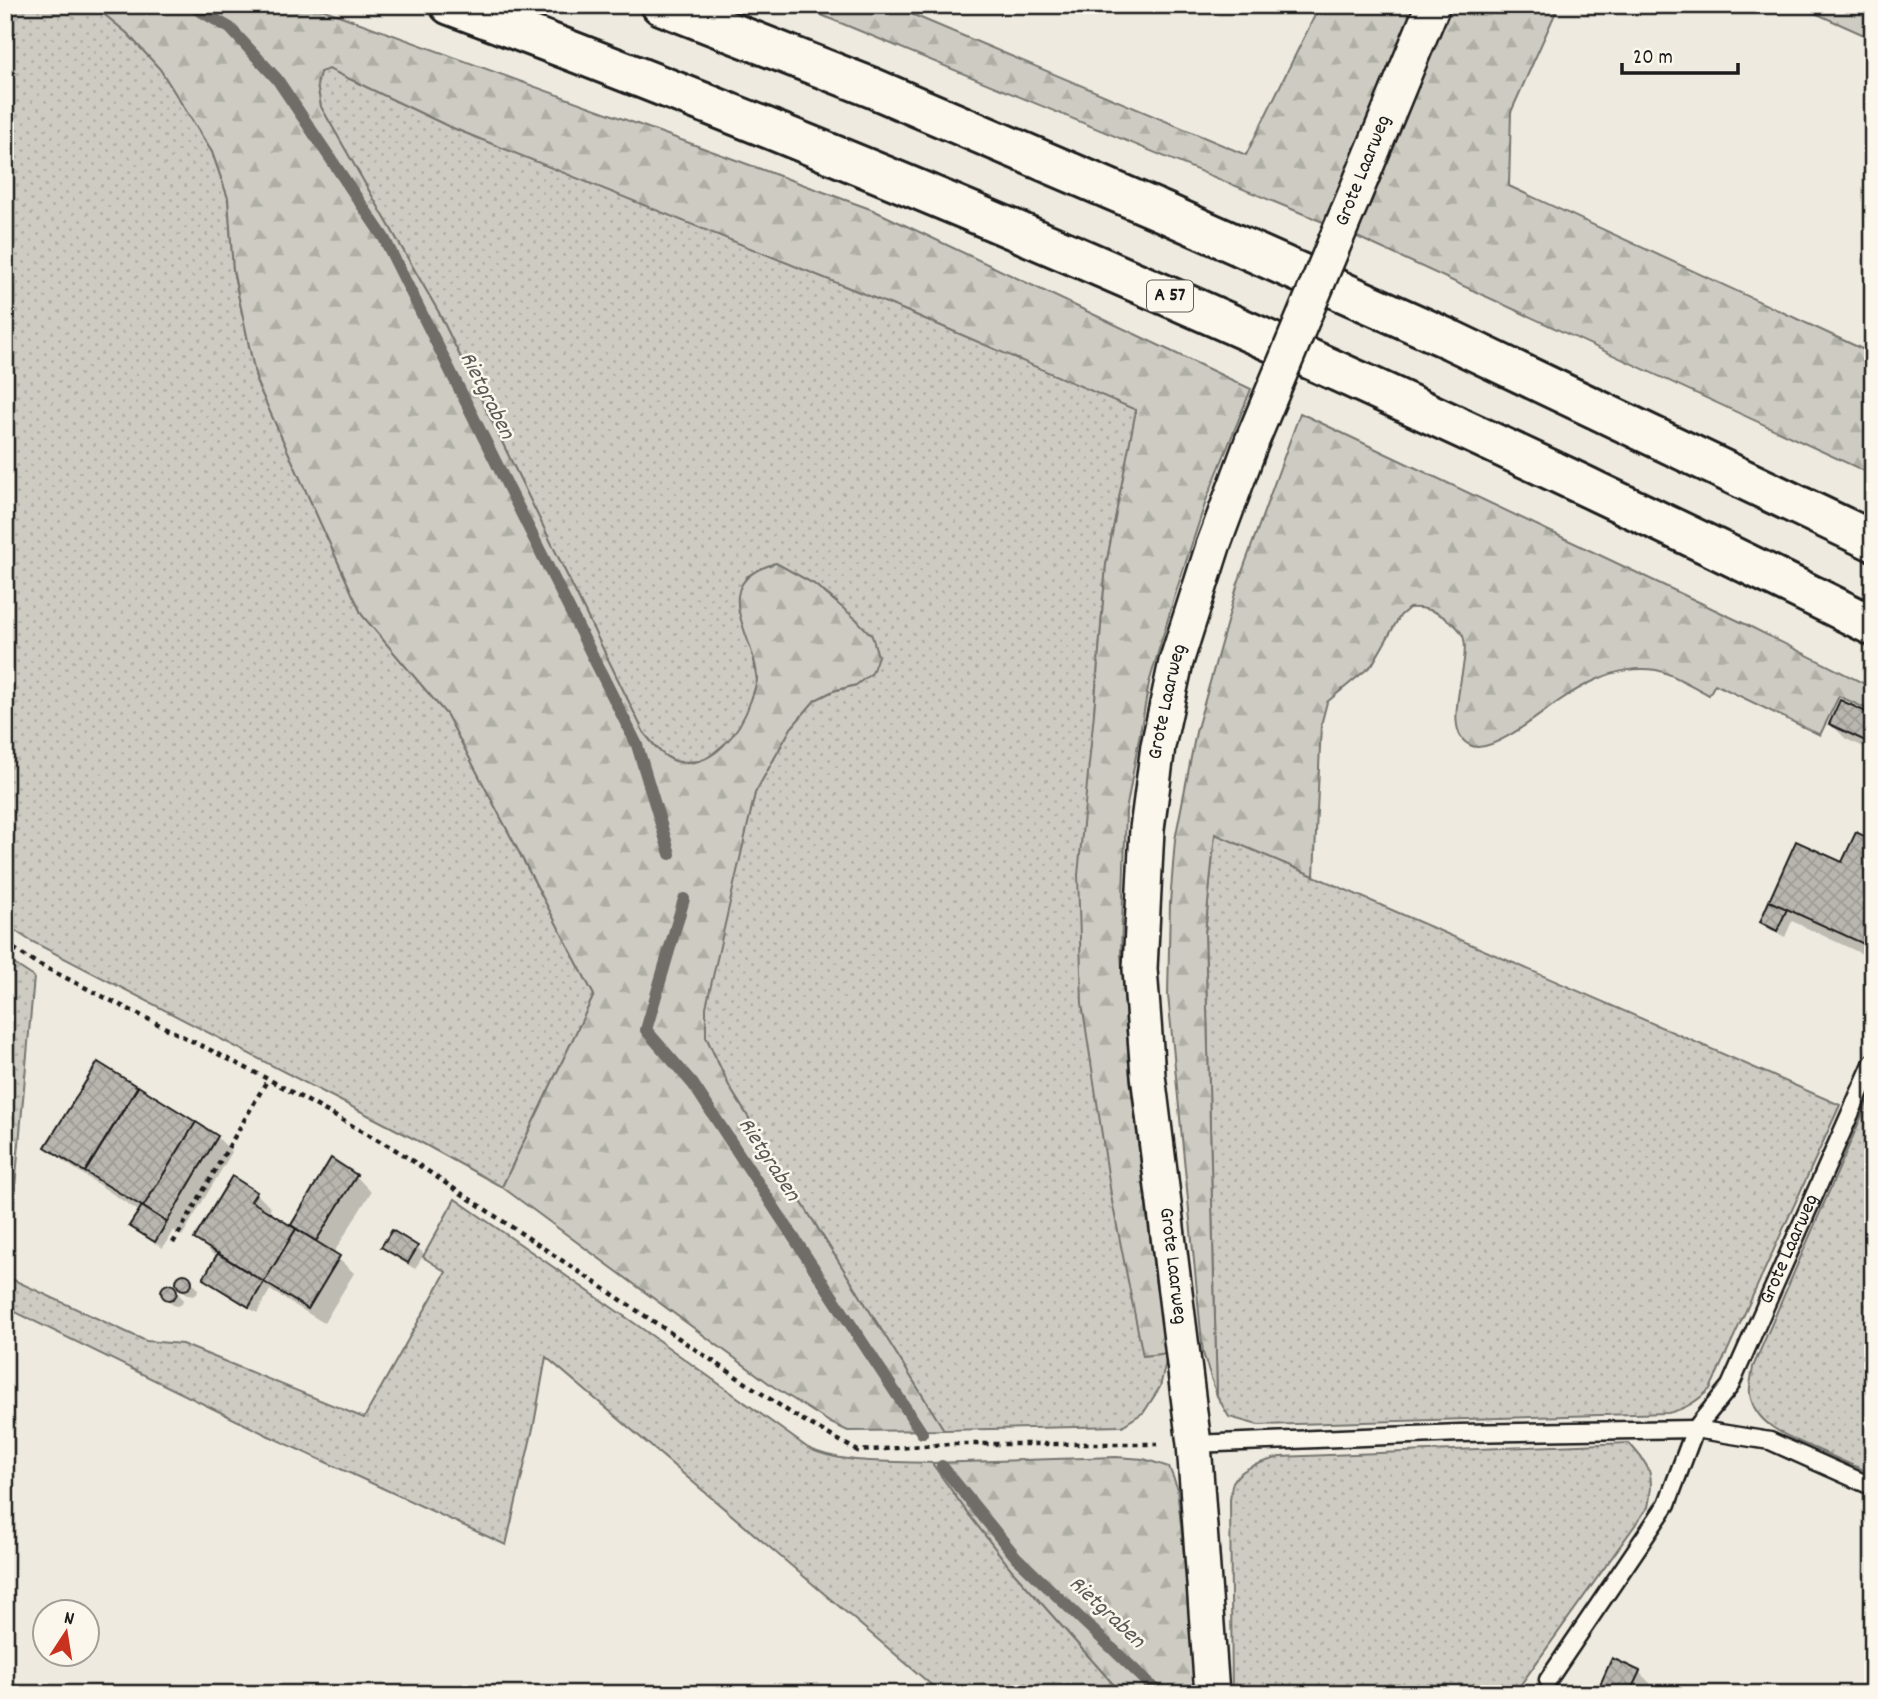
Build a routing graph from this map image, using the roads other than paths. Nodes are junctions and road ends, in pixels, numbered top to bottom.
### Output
1 (450, 5) edge
2 (661, 5) edge
3 (1433, 5) edge
4 (1873, 541) edge
5 (1873, 626) edge
6 (1873, 1062) edge
7 (1695, 1429) junction
8 (1194, 1444) junction
9 (1873, 1487) edge
10 (1548, 1680) dead end
11 (1212, 1694) edge

1 - 5 highway, A 57
2 - 4 highway
3 - 8 street, Grote Laarweg, bridge
6 - 7 lane, Grote Laarweg
7 - 8 lane
7 - 9 lane
7 - 10 lane, Grote Laarweg
8 - 11 street, Grote Laarweg

